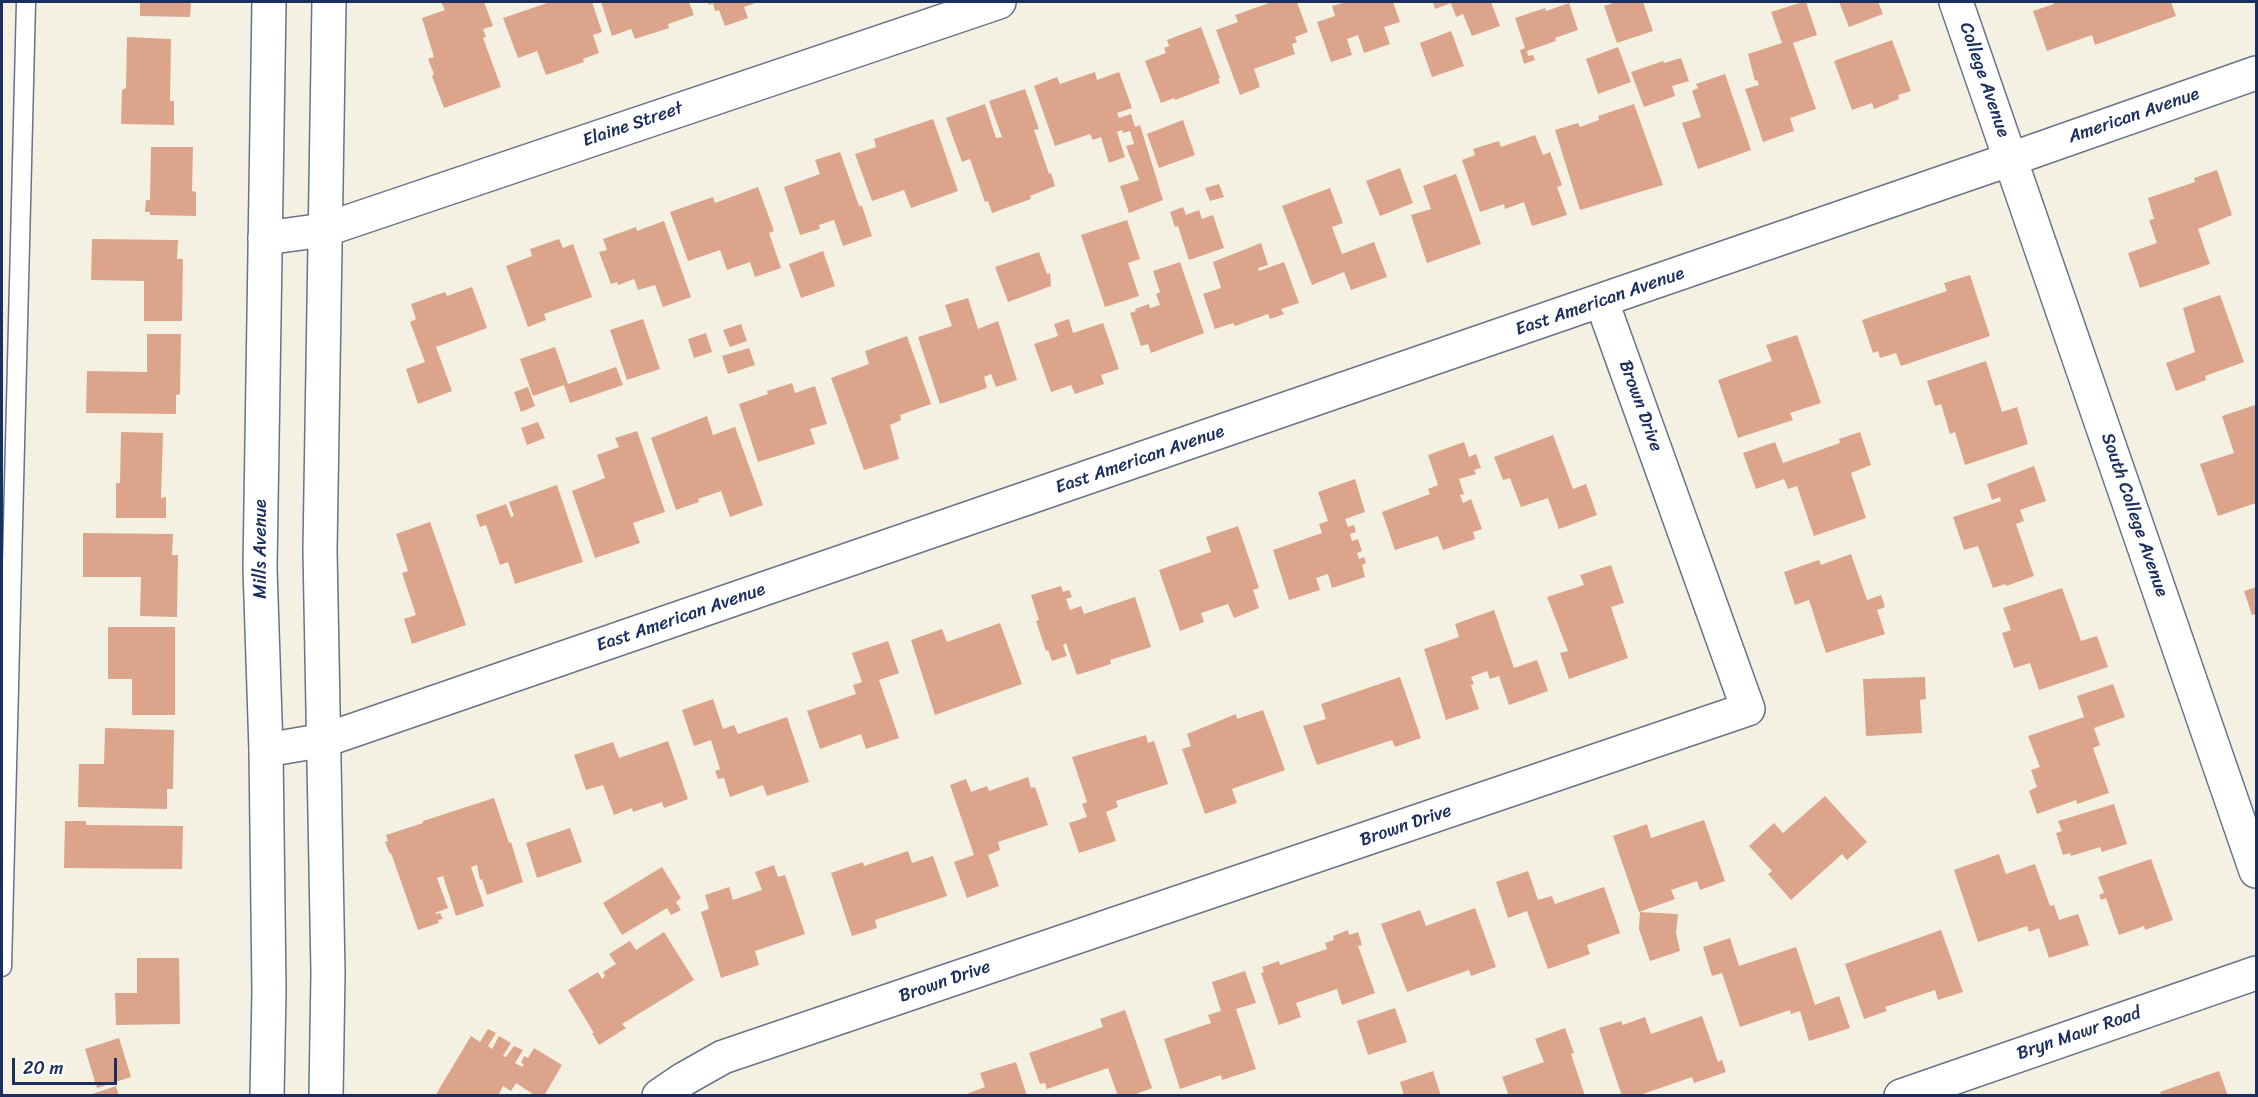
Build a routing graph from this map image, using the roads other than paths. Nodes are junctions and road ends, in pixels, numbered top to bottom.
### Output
1 (26, 2) edge
2 (268, 2) edge
3 (329, 2) edge
4 (999, 2) edge
5 (1956, 2) edge
6 (2256, 74) edge
7 (2011, 159) junction
8 (324, 230) junction
9 (265, 238) junction
10 (1602, 302) junction
11 (325, 740) junction
12 (266, 750) junction
13 (2256, 871) edge
14 (2, 967) edge
15 (2256, 973) edge
16 (267, 1095) edge
17 (326, 1095) edge
18 (659, 1095) edge
19 (1901, 1095) edge

1 - 14 lane
2 - 9 street, Mills Avenue
3 - 8 street
4 - 8 street, Elaine Street
5 - 7 street, College Avenue
6 - 7 street, American Avenue
7 - 10 street, East American Avenue
7 - 13 street, South College Avenue
8 - 9 street, Elaine Street
8 - 11 street
9 - 12 street, Mills Avenue
10 - 11 street, East American Avenue
10 - 18 street, Brown Drive
11 - 12 street, East American Avenue
11 - 17 street
12 - 16 street, Mills Avenue
15 - 19 street, Bryn Mawr Road

